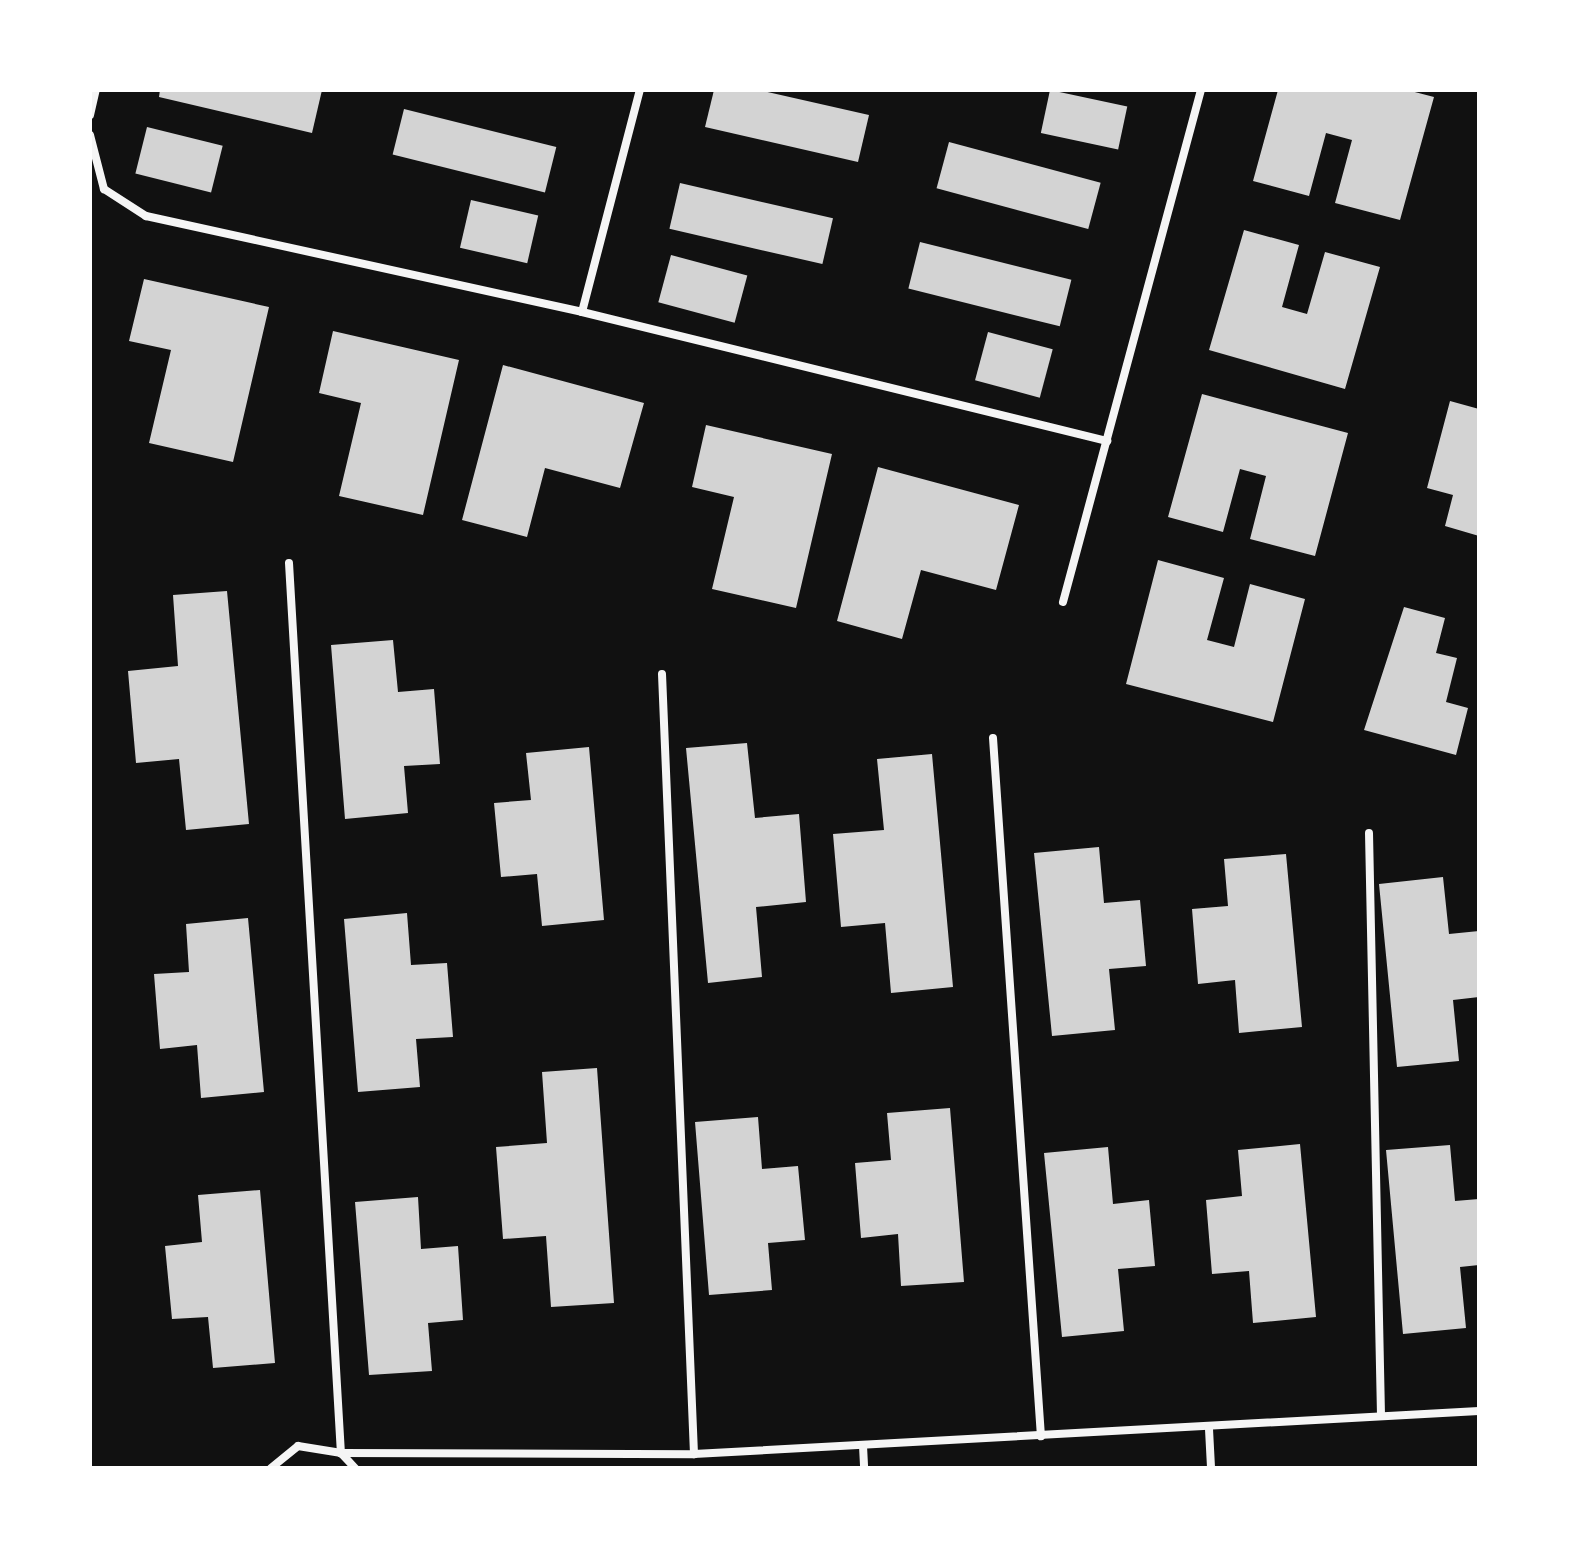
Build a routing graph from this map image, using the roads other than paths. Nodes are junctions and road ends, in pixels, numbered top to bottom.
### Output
1 (96, 90) edge
2 (640, 90) edge
3 (1201, 90) edge
4 (90, 115) edge
5 (90, 136) edge
6 (582, 312) junction
7 (1107, 441) junction
8 (289, 563) dead end
9 (1063, 602) dead end
10 (662, 674) dead end
11 (993, 738) dead end
12 (1369, 832) dead end
13 (1479, 1411) edge
14 (1381, 1415) junction
15 (1209, 1429) junction
16 (1041, 1436) junction
17 (863, 1446) junction
18 (341, 1453) junction
19 (694, 1454) junction
20 (271, 1468) edge
21 (354, 1468) edge
22 (864, 1468) edge
23 (1212, 1468) edge

1 - 4 lane
2 - 6 lane
3 - 7 lane
5 - 6 lane
6 - 7 lane
7 - 9 lane
8 - 18 lane
10 - 19 lane
11 - 16 lane
12 - 14 lane
13 - 14 lane
14 - 15 lane
15 - 16 lane
15 - 23 lane
16 - 17 lane
17 - 19 lane
17 - 22 lane
18 - 19 lane
18 - 20 lane
18 - 21 lane

